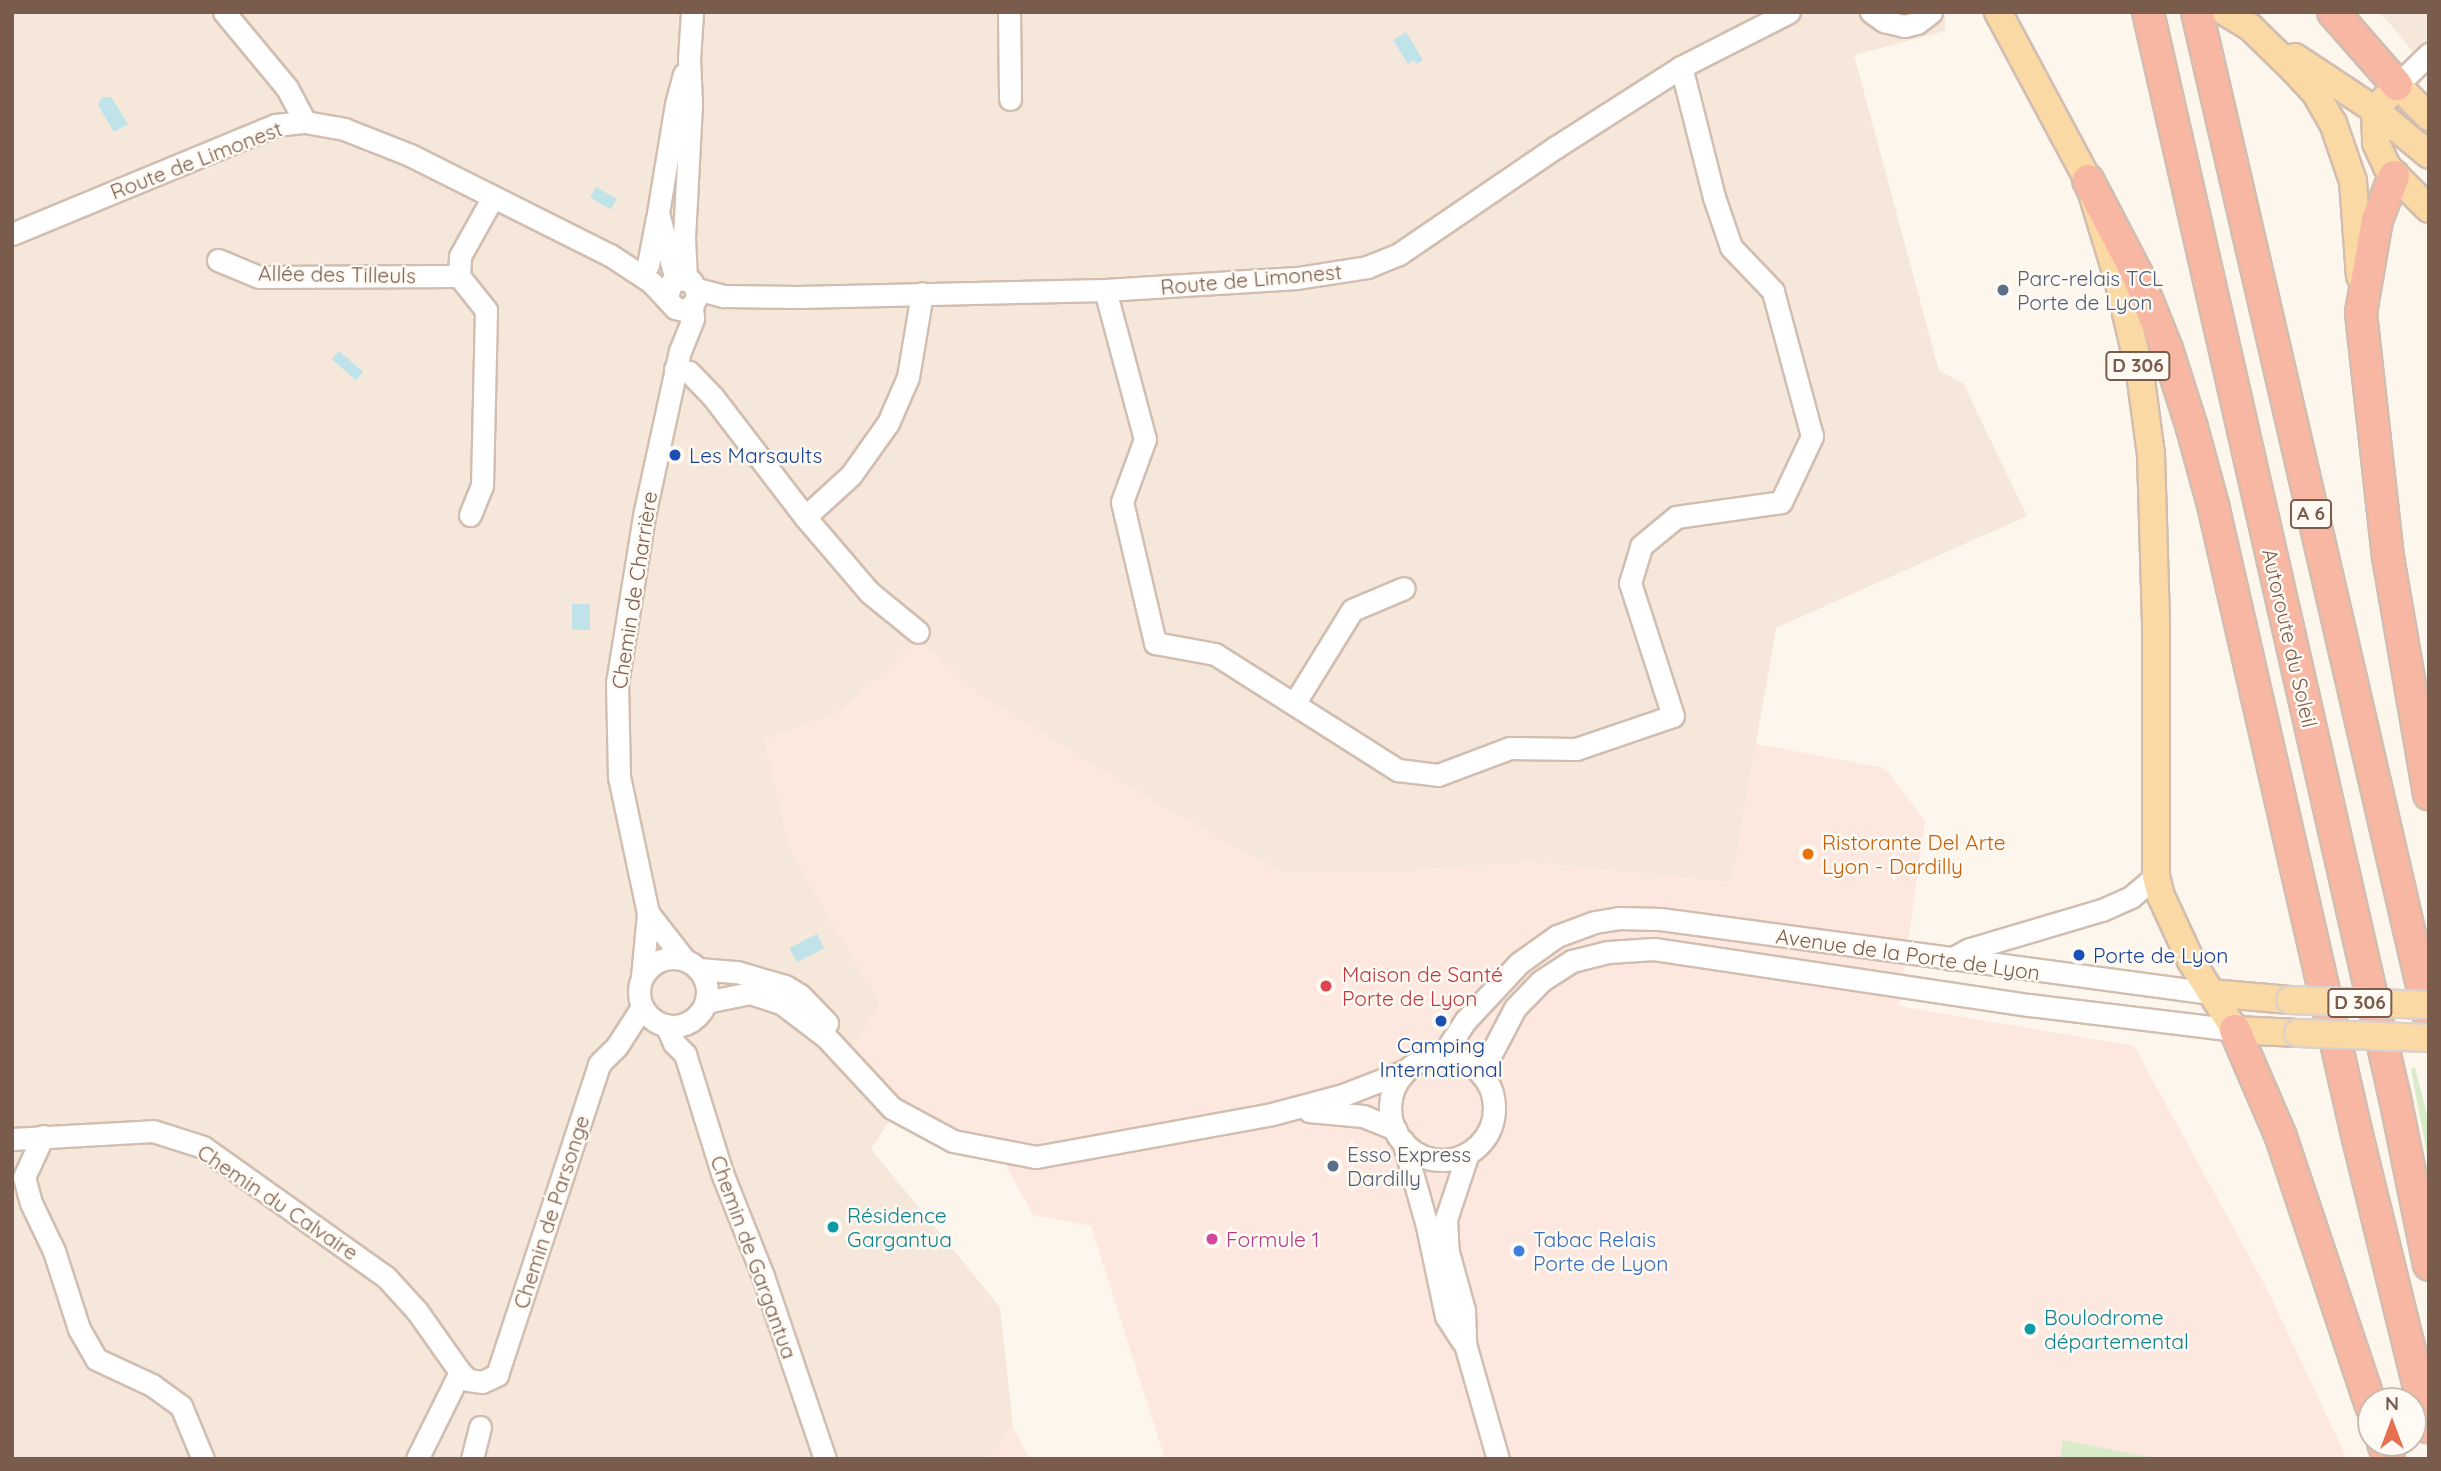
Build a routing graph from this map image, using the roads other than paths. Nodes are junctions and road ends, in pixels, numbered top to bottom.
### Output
1 (225, 12) edge
2 (692, 12) edge
3 (1009, 12) edge
4 (1789, 12) edge
5 (1871, 12) edge
6 (1931, 12) edge
7 (1998, 12) edge
8 (2148, 12) edge
9 (2197, 12) edge
10 (2225, 12) edge
11 (2333, 12) edge
12 (2250, 27) junction
13 (2429, 54) edge
14 (688, 59) junction
15 (1681, 67) junction
16 (2397, 85) junction
17 (1010, 99) dead end
18 (2427, 109) edge
19 (2375, 110) junction
20 (305, 122) junction
21 (2408, 135) junction
22 (2429, 155) edge
23 (2394, 176) junction
24 (2088, 180) junction
25 (492, 197) junction
26 (2429, 209) edge
27 (658, 213) junction
28 (12, 234) edge
29 (610, 255) junction
30 (218, 260) dead end
31 (648, 265) junction
32 (459, 276) junction
33 (1105, 290) junction
34 (682, 293) junction
35 (922, 293) junction
36 (2361, 313) junction
37 (677, 360) junction
38 (470, 515) dead end
39 (806, 517) junction
40 (1404, 588) dead end
41 (918, 632) dead end
42 (1294, 704) junction
43 (2429, 794) edge
44 (2156, 876) junction
45 (648, 912) junction
46 (1951, 960) junction
47 (691, 964) junction
48 (642, 976) junction
49 (2211, 992) junction
50 (2429, 1005) edge
51 (642, 1007) junction
52 (701, 1010) junction
53 (2429, 1016) edge
54 (662, 1024) junction
55 (2235, 1030) junction
56 (2429, 1038) edge
57 (617, 1046) junction
58 (685, 1054) junction
59 (1442, 1056) junction
60 (846, 1059) junction
61 (1405, 1072) junction
62 (1481, 1073) junction
63 (1272, 1114) junction
64 (1399, 1135) junction
65 (43, 1136) junction
66 (12, 1139) edge
67 (1468, 1153) junction
68 (2429, 1265) edge
69 (1465, 1344) junction
70 (460, 1372) junction
71 (2365, 1387) edge
72 (480, 1427) dead end
73 (2429, 1427) edge
74 (203, 1459) edge
75 (418, 1459) edge
76 (472, 1459) edge
77 (825, 1459) edge
78 (1498, 1459) edge

1 - 20 street
2 - 14 street, Chemin de Charrière
3 - 17 street
4 - 15 street, Route de Limonest
5 - 6 street
7 - 24 main road, D 306
8 - 68 highway, Autoroute du Soleil / A 6
9 - 53 highway, A 6
10 - 12 main road
11 - 16 highway
12 - 19 main road
12 - 36 main road
13 - 16 street
14 - 27 street, Chemin de Charrière
14 - 34 street, Chemin de Charrière
15 - 33 street, Route de Limonest
15 - 42 street
16 - 18 main road
16 - 19 main road
18 - 21 main road
19 - 21 main road
19 - 23 main road
20 - 25 street, Route de Limonest
20 - 28 street, Route de Limonest
21 - 22 main road
21 - 23 main road
23 - 26 main road
23 - 36 highway
24 - 44 main road, D 306
24 - 73 highway
25 - 29 street, Route de Limonest
25 - 32 street
27 - 31 street, Chemin de Charrière
27 - 34 street, Chemin de Charrière
29 - 31 street, Route de Limonest
29 - 34 street, Route de Limonest
30 - 32 street, Allée des Tilleuls
31 - 34 street, Route de Limonest
32 - 38 street
33 - 35 street, Route de Limonest
33 - 42 street
34 - 35 street, Route de Limonest
34 - 37 street, Chemin de Charrière
35 - 39 street
36 - 43 highway
37 - 39 street
37 - 45 street, Chemin de Charrière
39 - 41 street
40 - 42 street
44 - 46 street
44 - 49 main road, D 306
45 - 47 street, Chemin de Charrière
45 - 48 street, Chemin de Charrière
46 - 49 street, Avenue de la Porte de Lyon
46 - 59 street, Avenue de la Porte de Lyon
47 - 48 street
47 - 52 street
47 - 60 street
48 - 51 street
49 - 50 main road, Avenue de la Porte de Lyon / D 306, bridge
49 - 55 main road, D 306
51 - 54 street
51 - 57 street, Chemin de Parsonge
52 - 54 street
52 - 58 street
52 - 60 street
54 - 57 street, Chemin de Parsonge
54 - 58 street, Chemin de Gargantua
55 - 56 main road, Avenue de la Porte de Lyon / D 306, bridge
55 - 62 street, Avenue de la Porte de Lyon
55 - 71 highway
57 - 70 street, Chemin de Parsonge
58 - 77 street, Chemin de Gargantua
59 - 61 street
59 - 62 street
60 - 63 street
61 - 63 street
61 - 64 street
62 - 67 street
63 - 64 street
64 - 67 street
64 - 69 street
65 - 66 street, Chemin du Calvaire
65 - 70 street, Chemin du Calvaire
65 - 74 street
67 - 69 street
69 - 78 street
70 - 75 street
72 - 76 street

